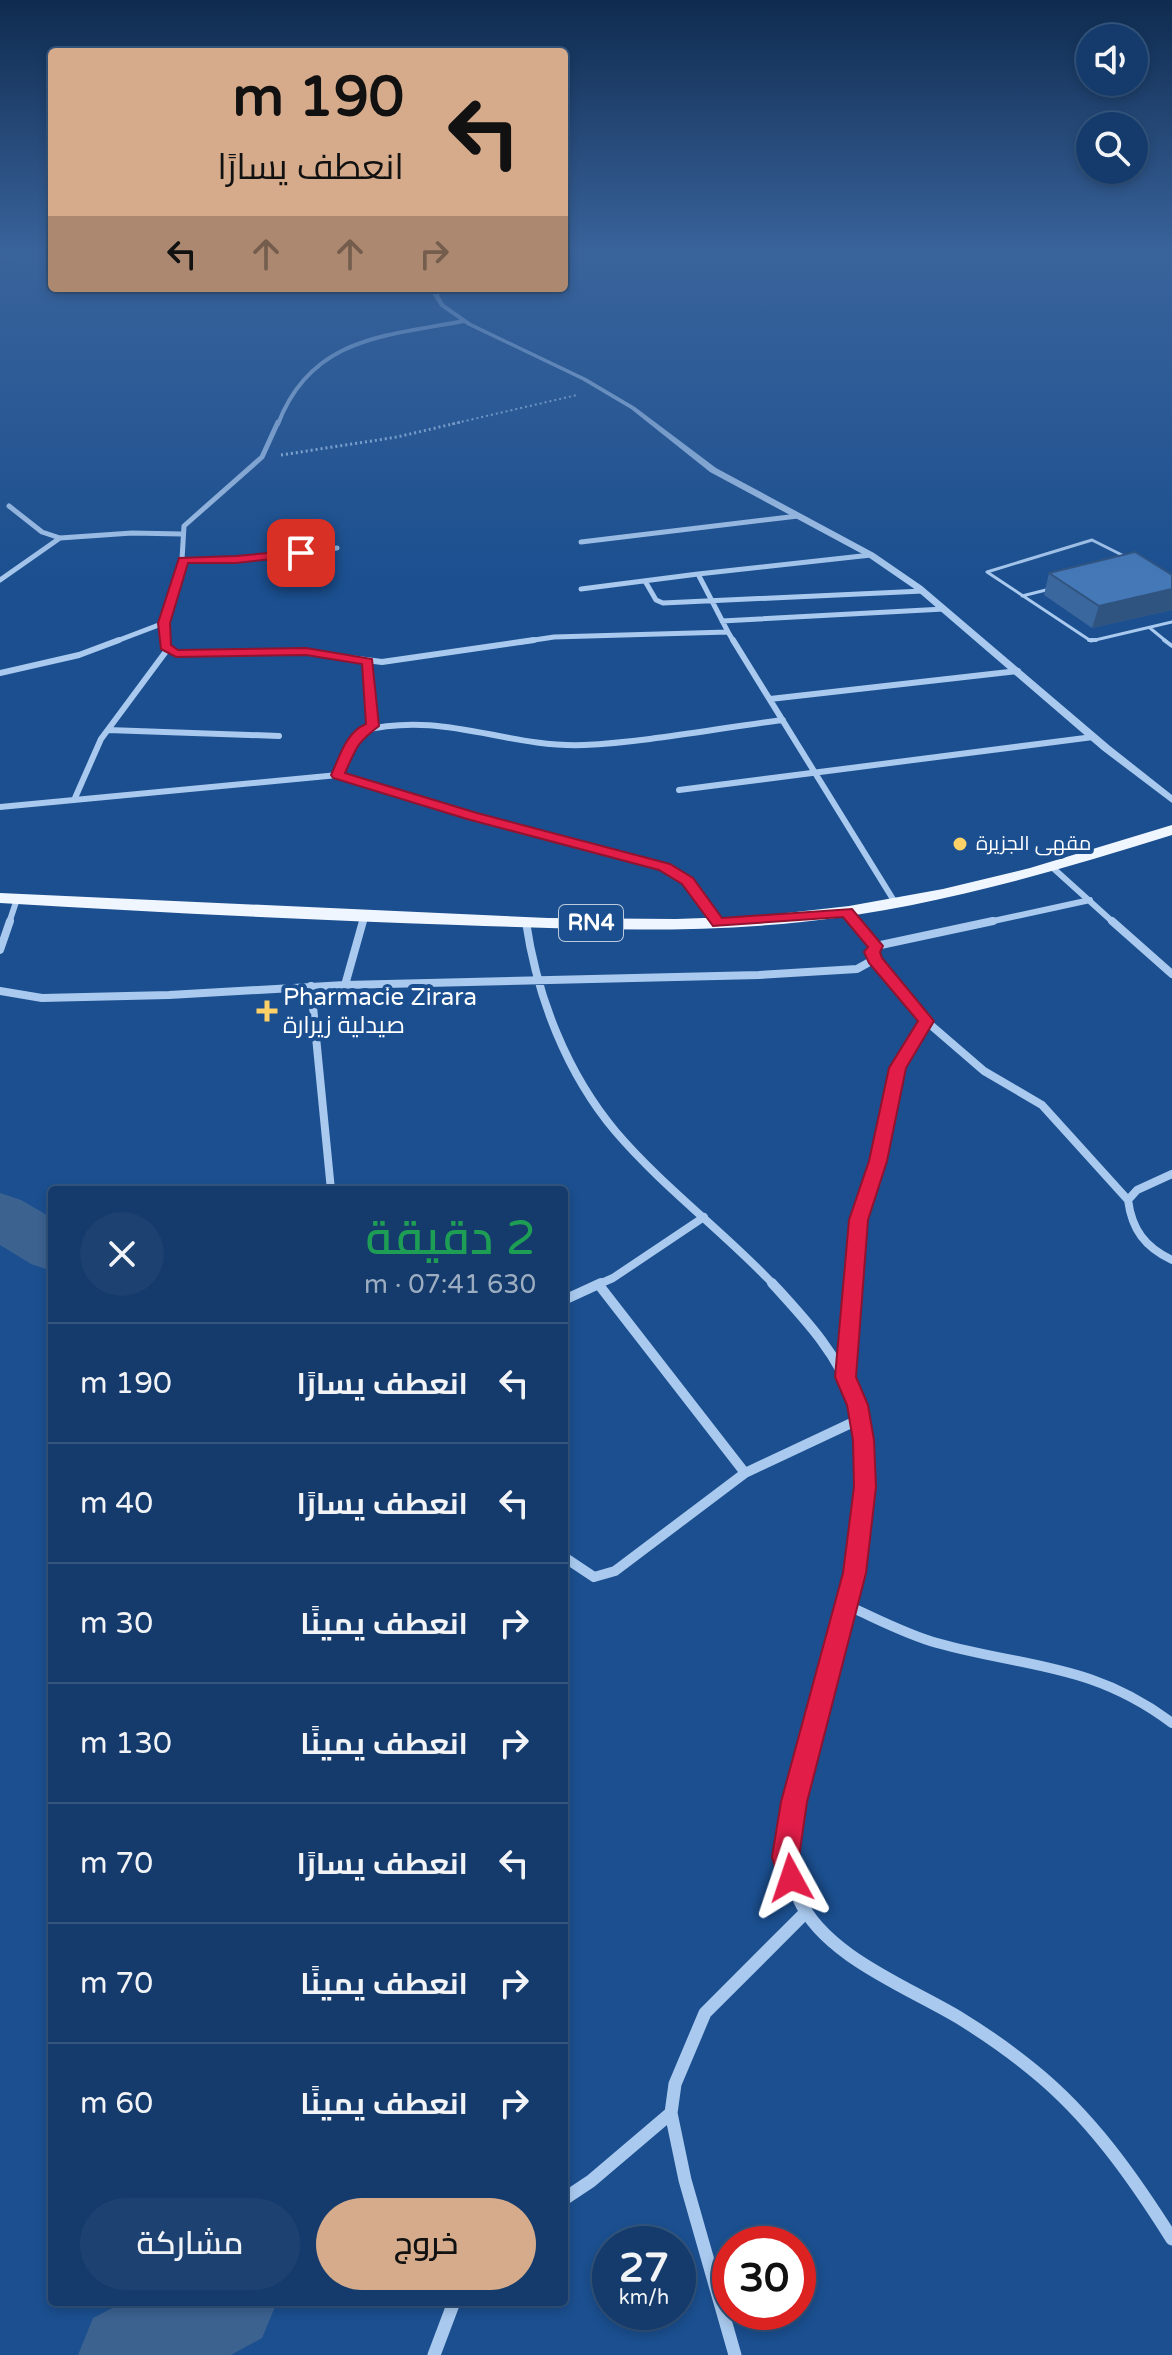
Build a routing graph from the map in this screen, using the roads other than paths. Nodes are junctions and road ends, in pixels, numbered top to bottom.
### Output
1 (321, 364) edge
2 (550, 364) edge
3 (9, 506) dead end
4 (798, 516) junction
5 (182, 534) junction
6 (60, 538) junction
7 (581, 542) dead end
8 (337, 548) dead end
9 (871, 555) junction
10 (183, 560) junction
11 (1132, 560) edge
12 (698, 574) junction
13 (0, 580) edge
14 (645, 581) junction
15 (1052, 588) edge
16 (581, 589) dead end
17 (923, 591) junction
18 (1021, 596) junction
19 (712, 602) junction
20 (944, 609) junction
21 (722, 621) junction
22 (1172, 622) edge
23 (164, 623) junction
24 (1150, 628) junction
25 (728, 632) junction
26 (1172, 646) edge
27 (167, 650) junction
28 (368, 661) junction
29 (1018, 671) junction
30 (9, 672) junction
31 (0, 673) edge
32 (0, 680) edge
33 (770, 699) junction
34 (783, 720) junction
35 (373, 726) junction
36 (108, 730) junction
37 (279, 736) dead end
38 (1093, 737) junction
39 (338, 775) junction
40 (817, 775) junction
41 (679, 790) dead end
42 (75, 798) junction
43 (1172, 800) edge
44 (0, 807) edge
45 (1172, 830) edge
46 (1053, 868) junction
47 (8, 899) edge
48 (1090, 900) junction
49 (896, 904) junction
50 (847, 912) junction
51 (364, 917) junction
52 (526, 922) junction
53 (718, 923) junction
54 (876, 946) junction
55 (0, 950) edge
56 (875, 959) junction
57 (1172, 974) edge
58 (538, 980) junction
59 (345, 985) junction
60 (311, 986) junction
61 (0, 991) edge
62 (926, 1021) junction
63 (1172, 1174) edge
64 (331, 1186) edge
65 (1128, 1200) junction
66 (704, 1217) junction
67 (1172, 1260) edge
68 (599, 1285) junction
69 (568, 1298) edge
70 (845, 1377) junction
71 (860, 1419) junction
72 (745, 1473) junction
73 (568, 1560) edge
74 (846, 1605) junction
75 (1172, 1723) edge
76 (805, 1913) junction
77 (671, 2113) junction
78 (568, 2196) edge
79 (1172, 2239) edge
80 (452, 2306) edge
81 (434, 2355) edge
82 (735, 2355) edge

1 - 5 street
2 - 4 street
3 - 6 street
4 - 7 street
4 - 9 street
5 - 6 street
5 - 10 street
6 - 13 street
8 - 10 street
9 - 12 street
9 - 17 street
10 - 23 street
11 - 18 lane
12 - 14 street
12 - 19 street
14 - 16 street
14 - 19 street
15 - 18 lane
17 - 19 street
17 - 20 street
18 - 24 lane
19 - 21 street
20 - 21 street
20 - 29 street
21 - 25 street
22 - 24 lane
23 - 27 street
23 - 30 street
24 - 26 lane
25 - 28 street
25 - 33 street
27 - 28 street
27 - 36 street
28 - 35 street
29 - 33 street
29 - 38 street
30 - 31 street
30 - 32 street
33 - 34 street
34 - 35 street
34 - 40 street
35 - 39 street
36 - 37 street
36 - 42 street
38 - 40 street
38 - 43 street
39 - 42 street
39 - 53 street
40 - 41 street
40 - 49 street
42 - 44 street
45 - 46 main road, RN4
46 - 48 street
46 - 49 main road, RN4
47 - 51 main road, RN4
47 - 55 street
48 - 54 street
48 - 57 street
49 - 50 main road, RN4
50 - 53 main road, RN4
50 - 54 street
51 - 52 main road, RN4
51 - 59 street
52 - 53 main road, RN4
52 - 58 street
54 - 56 street
56 - 58 street
56 - 62 street
58 - 59 street
58 - 66 street
59 - 60 street
60 - 61 street
60 - 64 street
62 - 65 street
62 - 70 street
63 - 65 street
65 - 67 street
66 - 68 street
66 - 70 street
68 - 69 street
68 - 72 street
70 - 71 street
71 - 72 street
71 - 74 street
72 - 73 street
74 - 75 street
74 - 76 street
76 - 77 street
76 - 79 street
77 - 78 street
77 - 82 street
80 - 81 street

